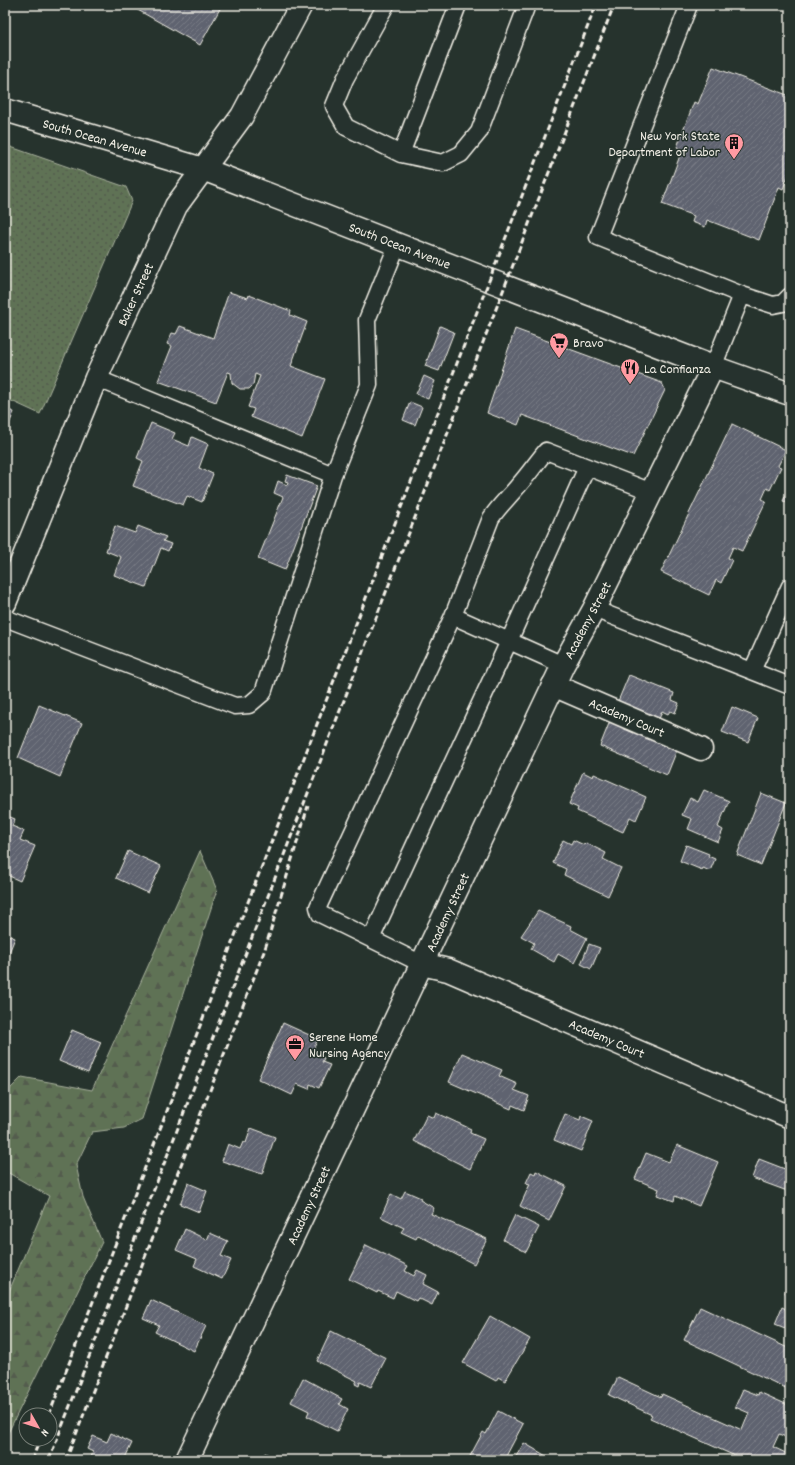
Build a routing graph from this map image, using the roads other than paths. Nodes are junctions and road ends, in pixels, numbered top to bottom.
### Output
1 (301, 5) edge
2 (386, 5) edge
3 (458, 5) edge
4 (527, 5) edge
5 (689, 5) edge
6 (5, 110) edge
7 (401, 154) junction
8 (204, 169) junction
9 (398, 243) junction
10 (742, 295) junction
11 (790, 296) edge
12 (713, 367) junction
13 (96, 378) junction
14 (790, 394) edge
15 (587, 467) junction
16 (334, 475) junction
17 (652, 492) junction
18 (11, 573) edge
19 (790, 586) edge
20 (5, 603) edge
21 (594, 609) junction
22 (453, 616) junction
23 (5, 618) edge
24 (509, 641) junction
25 (563, 665) junction
26 (752, 670) junction
27 (553, 685) junction
28 (790, 686) edge
29 (701, 748) dead end
30 (371, 939) junction
31 (422, 964) junction
32 (790, 1117) edge
33 (187, 1460) edge

1 - 8 street, Baker Street
2 - 7 lane
3 - 7 lane
4 - 7 lane
5 - 10 lane
6 - 8 street, South Ocean Avenue
8 - 9 street, South Ocean Avenue
8 - 13 street, Baker Street
9 - 12 street, South Ocean Avenue
9 - 16 lane
10 - 11 lane
10 - 12 lane
12 - 14 street, South Ocean Avenue
12 - 17 street, Academy Street
13 - 16 lane
13 - 18 street, Baker Street
15 - 17 lane
15 - 22 lane
15 - 24 lane
16 - 23 lane
17 - 21 street, Academy Street
18 - 20 street, Baker Street
19 - 26 lane
21 - 25 street, Academy Street
21 - 26 lane
22 - 24 lane
22 - 30 lane
24 - 25 lane
24 - 30 lane
25 - 27 street, Academy Street
26 - 28 lane
27 - 29 street, Academy Court
27 - 31 street, Academy Street
30 - 31 lane
31 - 32 street, Academy Court
31 - 33 street, Academy Street

